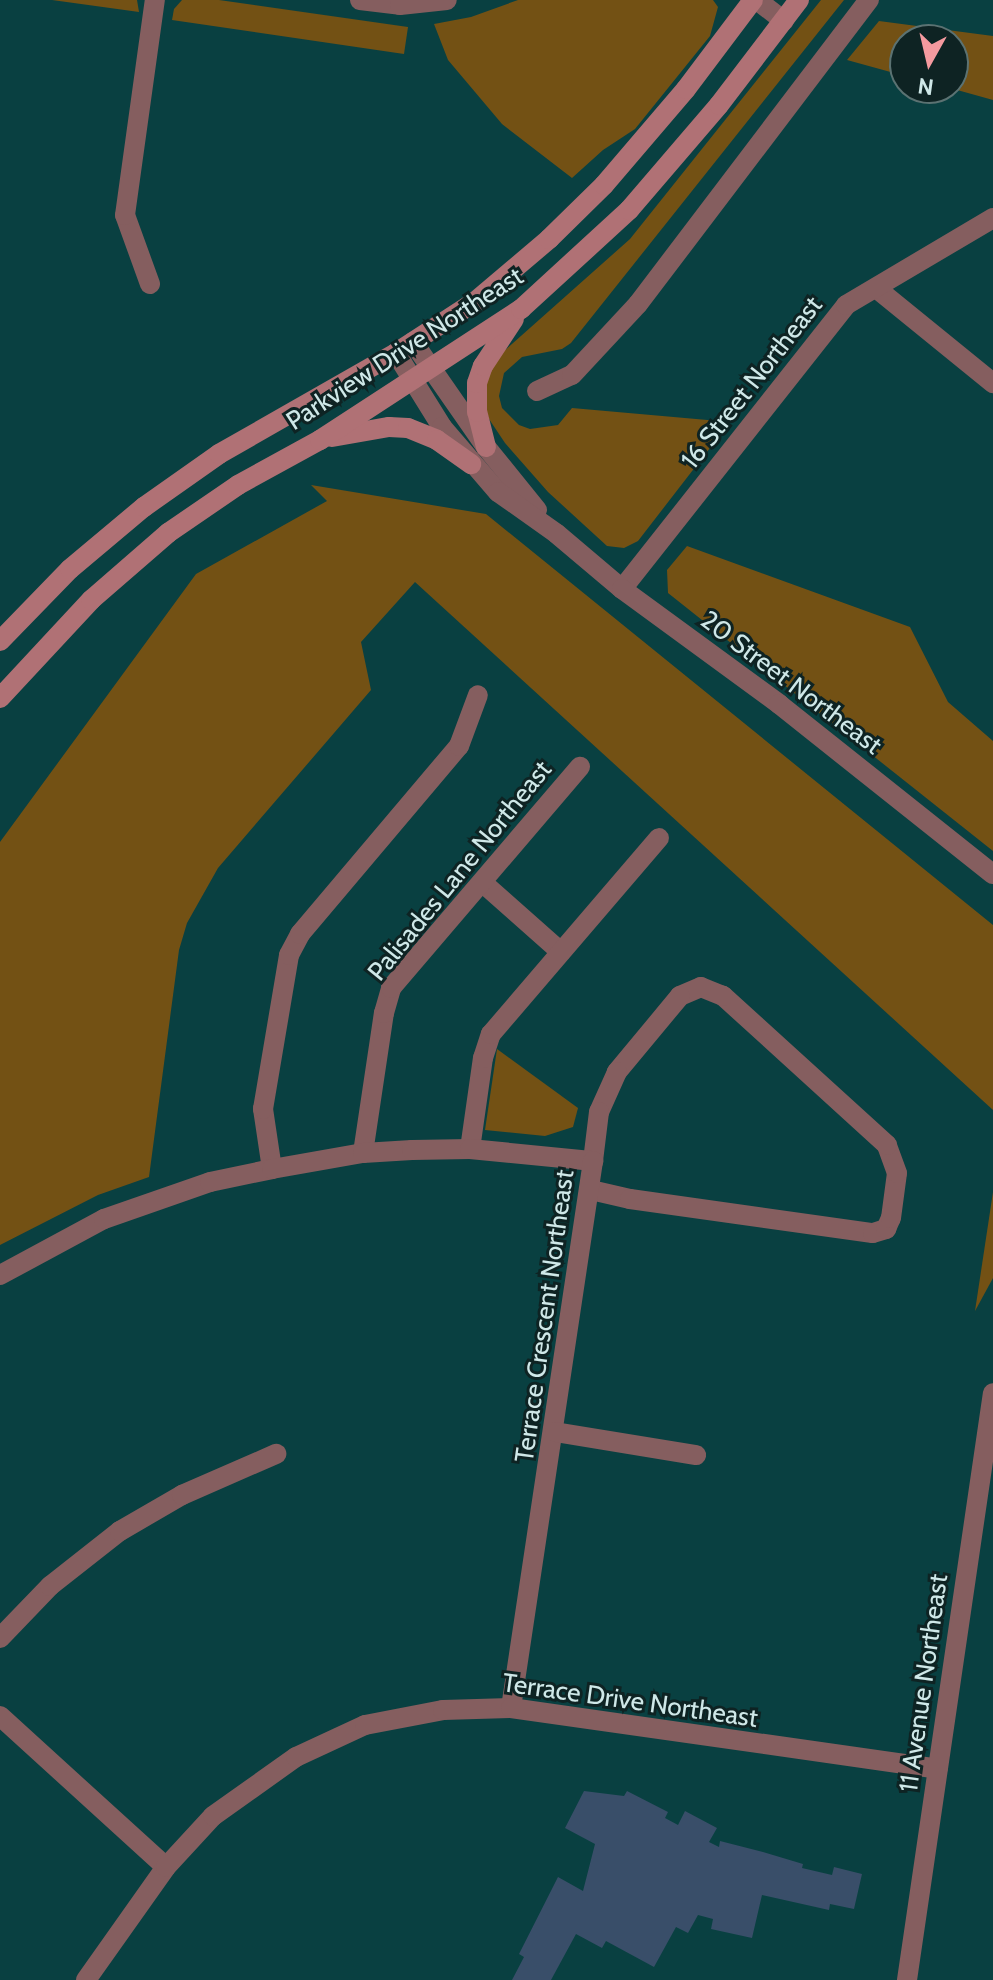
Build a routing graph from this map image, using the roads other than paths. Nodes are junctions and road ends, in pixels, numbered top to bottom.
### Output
1 (155, 0) edge
2 (360, 0) edge
3 (447, 0) edge
4 (755, 0) edge
5 (799, 0) edge
6 (869, 0) edge
7 (784, 21) junction
8 (993, 218) edge
9 (150, 284) dead end
10 (876, 288) junction
11 (521, 309) junction
12 (404, 348) junction
13 (422, 375) junction
14 (993, 383) edge
15 (537, 391) dead end
16 (320, 440) junction
17 (486, 447) junction
18 (471, 464) junction
19 (557, 534) junction
20 (622, 589) junction
21 (0, 641) edge
22 (478, 695) dead end
23 (0, 698) edge
24 (580, 767) dead end
25 (659, 838) dead end
26 (993, 874) edge
27 (483, 883) junction
28 (561, 952) junction
29 (470, 1149) junction
30 (363, 1153) junction
31 (593, 1161) junction
32 (272, 1169) junction
33 (591, 1190) junction
34 (0, 1275) edge
35 (993, 1393) edge
36 (555, 1432) junction
37 (276, 1454) dead end
38 (696, 1455) dead end
39 (0, 1638) edge
40 (511, 1708) junction
41 (0, 1716) edge
42 (938, 1769) junction
43 (166, 1867) junction
44 (86, 1980) edge
45 (907, 1980) edge

1 - 9 street
2 - 3 street
4 - 7 street
4 - 12 main road, Parkview Drive Northeast
5 - 7 main road, Parkview Drive Northeast
6 - 15 street
7 - 11 main road, Parkview Drive Northeast
8 - 10 street, 16 Street Northeast
10 - 14 street
10 - 20 street, 16 Street Northeast
11 - 13 main road, Parkview Drive Northeast
11 - 17 main road
12 - 13 street, 20 Street Northeast
12 - 21 main road, Parkview Drive Northeast
13 - 16 main road, Parkview Drive Northeast
13 - 17 street, 20 Street Northeast
13 - 18 street, 20 Street Northeast
16 - 18 main road
16 - 23 main road, Parkview Drive Northeast
17 - 19 street, 20 Street Northeast
18 - 19 street, 20 Street Northeast
19 - 20 street, 20 Street Northeast
20 - 26 street, 20 Street Northeast
22 - 32 street
24 - 27 street, Palisades Lane Northeast
25 - 28 street
27 - 28 street
27 - 30 street, Palisades Lane Northeast
28 - 29 street
29 - 30 street, Terrace Crescent Northeast
29 - 31 street, Terrace Crescent Northeast
30 - 32 street, Terrace Crescent Northeast
31 - 33 street, Terrace Crescent Northeast
31 - 33 street
32 - 34 street, Terrace Crescent Northeast
33 - 36 street, Terrace Crescent Northeast
35 - 42 street, 11 Avenue Northeast
36 - 38 street
36 - 40 street, Terrace Crescent Northeast
37 - 39 street
40 - 42 street, Terrace Drive Northeast
40 - 43 street, Terrace Drive Northeast
41 - 43 street
42 - 45 street, 11 Avenue Northeast
43 - 44 street, Terrace Drive Northeast

